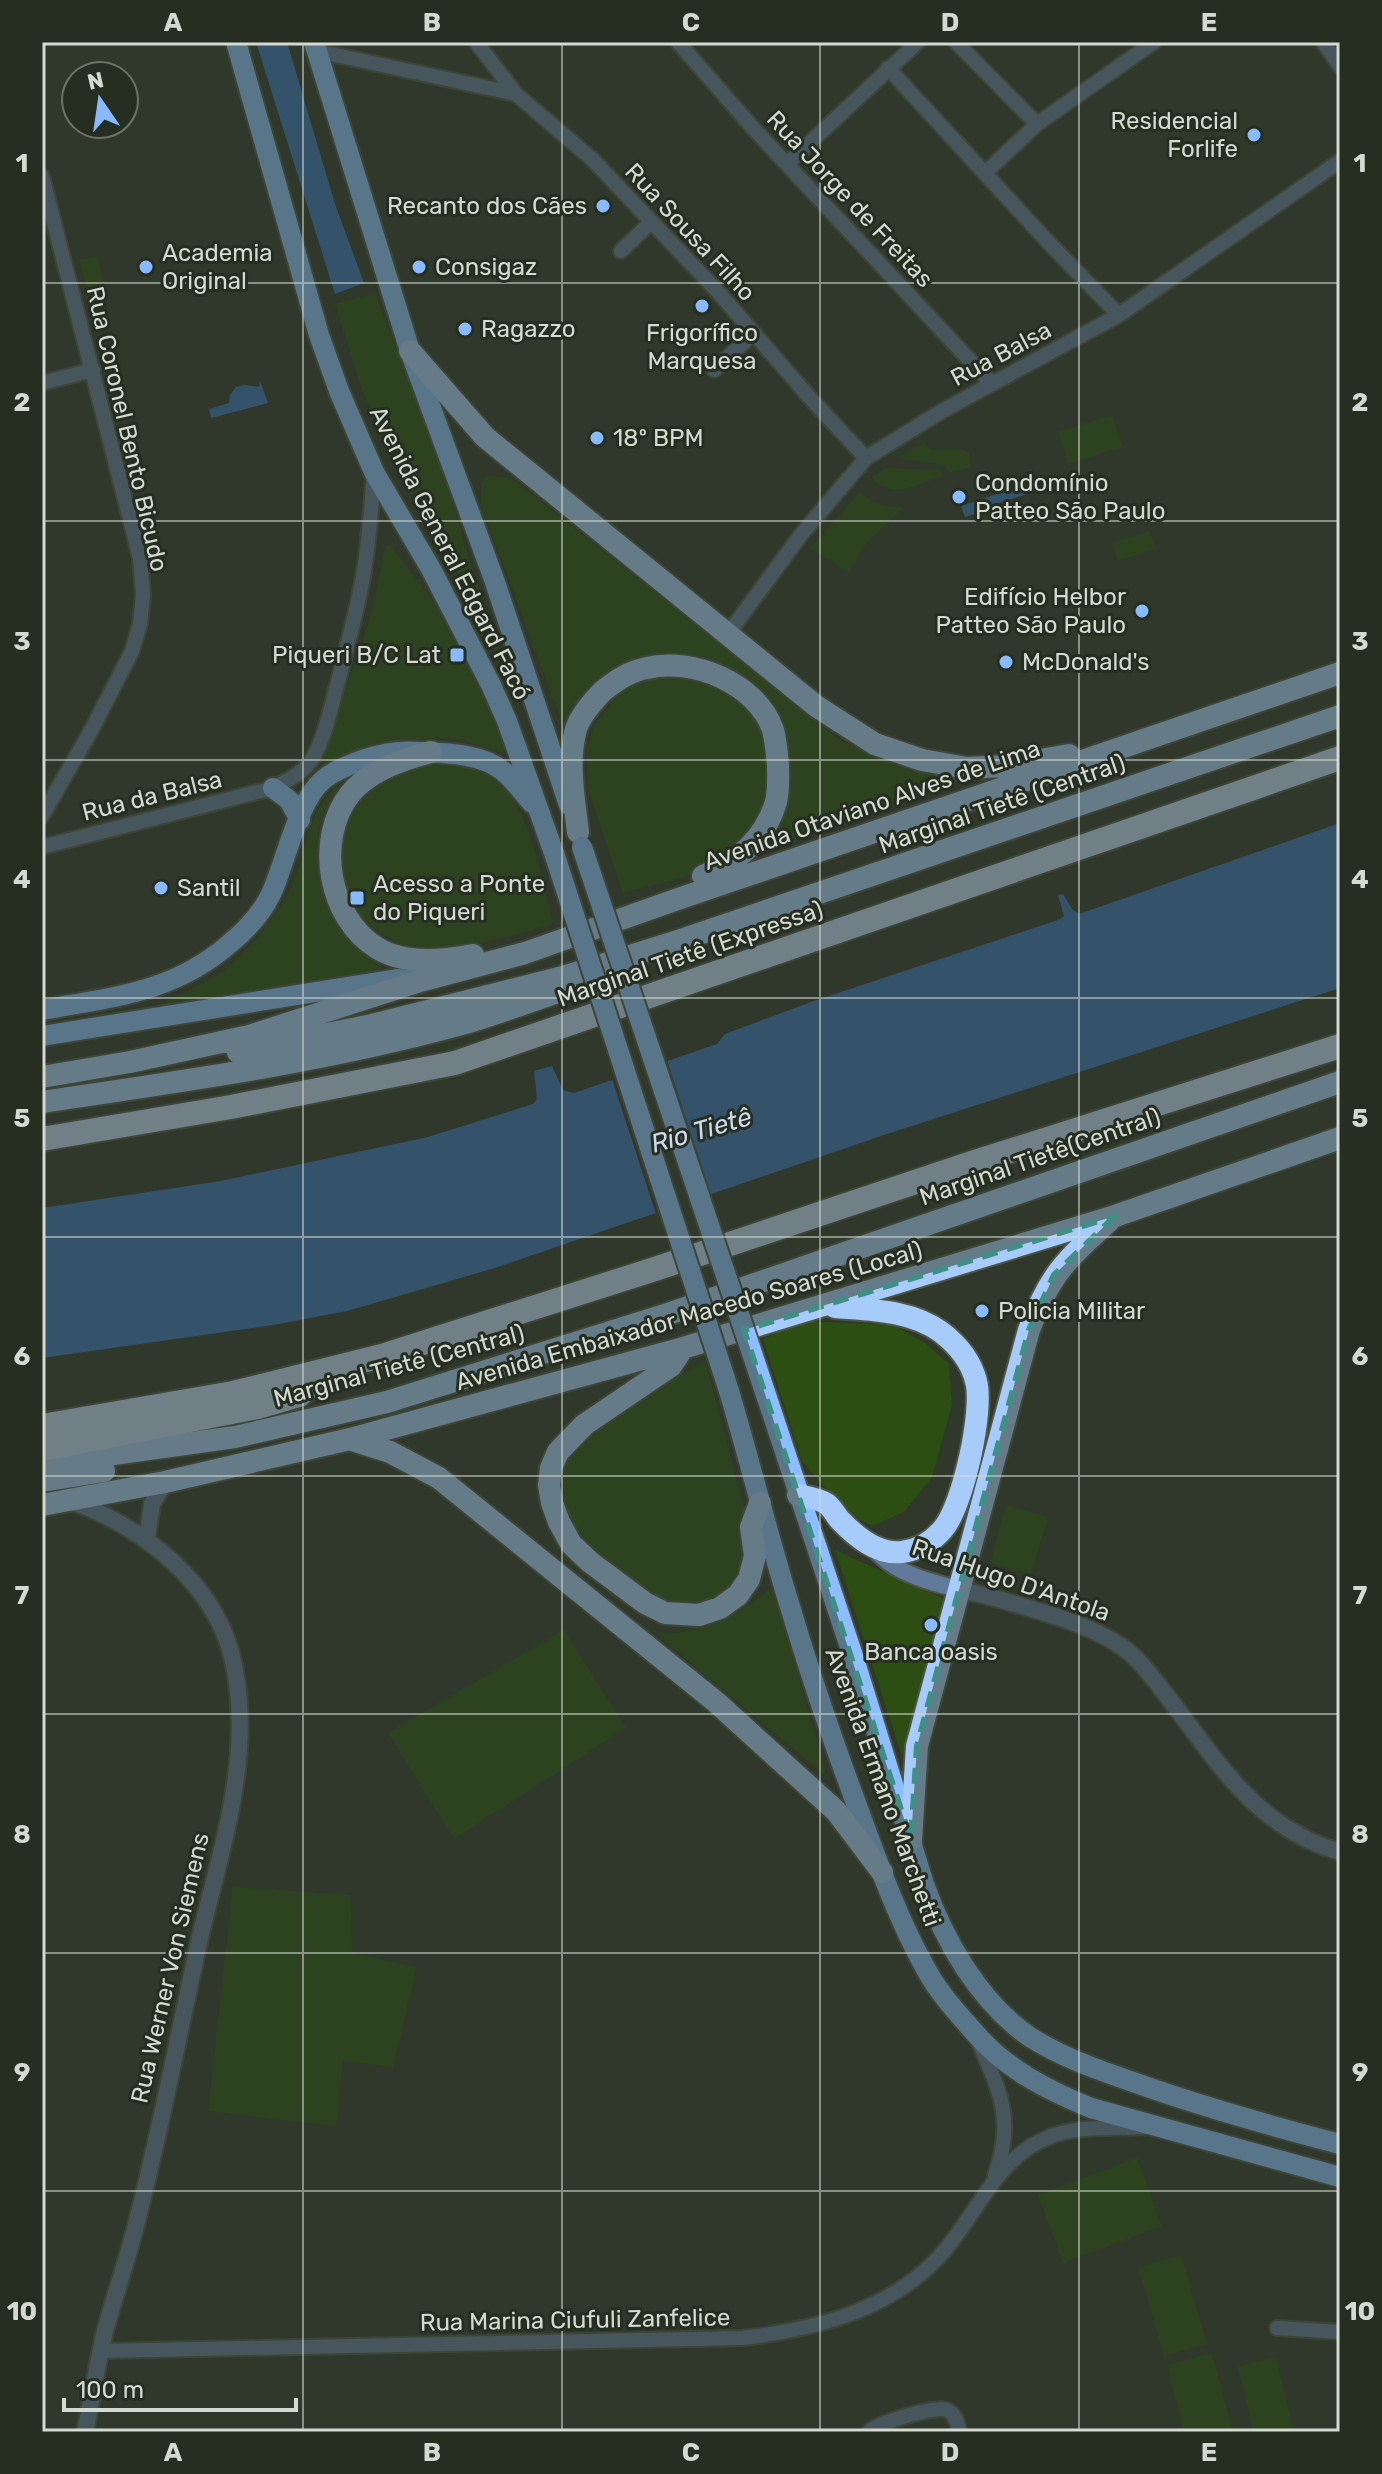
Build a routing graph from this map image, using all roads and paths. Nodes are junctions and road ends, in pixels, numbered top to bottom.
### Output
1 (236, 42) edge
2 (476, 42) edge
3 (678, 42) edge
4 (918, 42) edge
5 (956, 42) edge
6 (1154, 42) edge
7 (1323, 42) edge
8 (315, 47) edge
9 (1340, 66) edge
10 (888, 68) junction
11 (516, 94) junction
12 (1037, 124) junction
13 (1340, 161) edge
14 (787, 164) junction
15 (985, 173) junction
16 (42, 176) edge
17 (651, 222) junction
18 (621, 251) dead end
19 (1119, 315) junction
20 (754, 333) junction
21 (410, 351) junction
22 (93, 370) junction
23 (714, 370) dead end
24 (42, 383) edge
25 (992, 384) junction
26 (866, 458) junction
27 (374, 472) junction
28 (728, 634) junction
29 (1340, 673) edge
30 (1340, 716) edge
31 (431, 752) junction
32 (1106, 754) junction
33 (1340, 758) edge
34 (273, 788) junction
35 (540, 811) junction
36 (42, 816) edge
37 (300, 820) junction
38 (580, 840) junction
39 (42, 847) edge
40 (678, 899) junction
41 (681, 940) junction
42 (525, 953) junction
43 (420, 981) junction
44 (42, 1010) edge
45 (42, 1036) edge
46 (1340, 1046) edge
47 (130, 1062) junction
48 (42, 1077) edge
49 (1340, 1082) edge
50 (42, 1102) edge
51 (1340, 1138) edge
52 (42, 1139) edge
53 (1115, 1216) junction
54 (826, 1306) junction
55 (671, 1313) joint
56 (683, 1348) junction
57 (329, 1369) junction
58 (761, 1380) joint
59 (729, 1391) joint
60 (42, 1426) edge
61 (235, 1437) junction
62 (350, 1439) junction
63 (42, 1449) edge
64 (42, 1464) edge
65 (42, 1481) edge
66 (165, 1482) junction
67 (798, 1495) junction
68 (71, 1501) junction
69 (760, 1503) junction
70 (42, 1505) edge
71 (147, 1539) junction
72 (873, 1547) junction
73 (960, 1590) junction
74 (911, 1840) junction
75 (1340, 1852) edge
76 (882, 1872) junction
77 (977, 2036) junction
78 (1160, 2125) junction
79 (1340, 2144) edge
80 (1340, 2177) edge
81 (992, 2183) junction
82 (1277, 2328) dead end
83 (1340, 2332) edge
84 (101, 2351) junction
85 (85, 2432) edge
86 (869, 2432) edge
87 (960, 2432) edge

1 - 27 main road, Avenida General Edgard Facó
2 - 11 street, Rua Sousa Filho
3 - 14 street, Rua Jorge de Freitas
4 - 10 street
5 - 12 street
6 - 12 street
7 - 9 street
8 - 11 street
8 - 21 main road, Avenida General Edgard Facó
10 - 14 street
10 - 15 street
11 - 17 street, Rua Sousa Filho
12 - 15 street
13 - 19 street, Rua Balsa
14 - 25 street, Rua Jorge de Freitas
15 - 19 street
16 - 22 street, Rua Coronel Bento Bicudo
17 - 18 street
17 - 20 street, Rua Sousa Filho
19 - 25 street, Rua Balsa
20 - 23 street
20 - 26 street, Rua Sousa Filho
21 - 28 highway
21 - 38 main road, Avenida General Edgard Facó
22 - 24 street
22 - 36 street, Rua Coronel Bento Bicudo
25 - 26 street, Rua Balsa
26 - 28 street, Rua Balsa
27 - 34 street, Rua da Balsa
27 - 35 main road, Avenida General Edgard Facó
28 - 32 highway
29 - 32 highway, Avenida Otaviano Alves de Lima
30 - 41 highway, Marginal Tietê (Central)
31 - 35 main road
31 - 37 main road
31 - 42 highway
32 - 40 highway, Avenida Otaviano Alves de Lima
33 - 52 highway, Marginal Tietê (Expressa)
34 - 37 main road
34 - 39 street, Rua da Balsa
35 - 59 main road, Avenida General Edgard Facó, bridge
37 - 44 main road
38 - 40 highway
38 - 58 main road, Avenida General Edgard Facó, bridge
40 - 42 highway, Avenida Otaviano Alves de Lima
41 - 47 highway
41 - 50 highway
42 - 43 highway, Avenida Otaviano Alves de Lima
43 - 45 main road, Avenida Otaviano Alves de Lima
43 - 47 highway, Avenida Otaviano Alves de Lima
46 - 57 highway
47 - 48 highway, Avenida Otaviano Alves de Lima
49 - 55 highway, Marginal Tietê(Central)
51 - 53 highway, Avenida Embaixador Macedo Soares (Local)
53 - 54 highway, Avenida Embaixador Macedo Soares (Local)
53 - 73 highway
54 - 56 highway, Avenida Embaixador Macedo Soares (Local)
54 - 72 highway
55 - 61 highway, Marginal Tietê (Central)
56 - 62 highway, Avenida Embaixador Macedo Soares (Local)
56 - 69 highway
57 - 60 highway
57 - 63 highway
58 - 67 main road, Avenida Ermano Marchetti
59 - 69 main road, Avenida Ermano Marchetti
61 - 64 highway, Marginal Tietê (Central)
61 - 65 highway
62 - 66 highway, Avenida Embaixador Macedo Soares (Local)
62 - 76 highway
66 - 68 highway, Avenida Embaixador Macedo Soares (Local)
66 - 71 street
67 - 72 highway
67 - 74 main road, Avenida Ermano Marchetti
68 - 70 highway, Avenida Embaixador Macedo Soares (Local)
68 - 71 street, Rua Werner Von Siemens
69 - 76 main road, Avenida Ermano Marchetti
71 - 84 street, Rua Werner Von Siemens
72 - 73 street, Rua Hugo D'Antola
73 - 74 highway
73 - 75 street, Rua Hugo D'Antola
74 - 79 main road, Avenida Ermano Marchetti
76 - 77 main road, Avenida Ermano Marchetti
77 - 78 main road, Avenida Ermano Marchetti
77 - 81 street, Rua Marina Ciufuli Zanfelice
78 - 80 main road, Avenida Ermano Marchetti
78 - 81 street, Rua Marina Ciufuli Zanfelice
81 - 84 street, Rua Marina Ciufuli Zanfelice
82 - 83 street
84 - 85 street, Rua Werner Von Siemens
86 - 87 street

